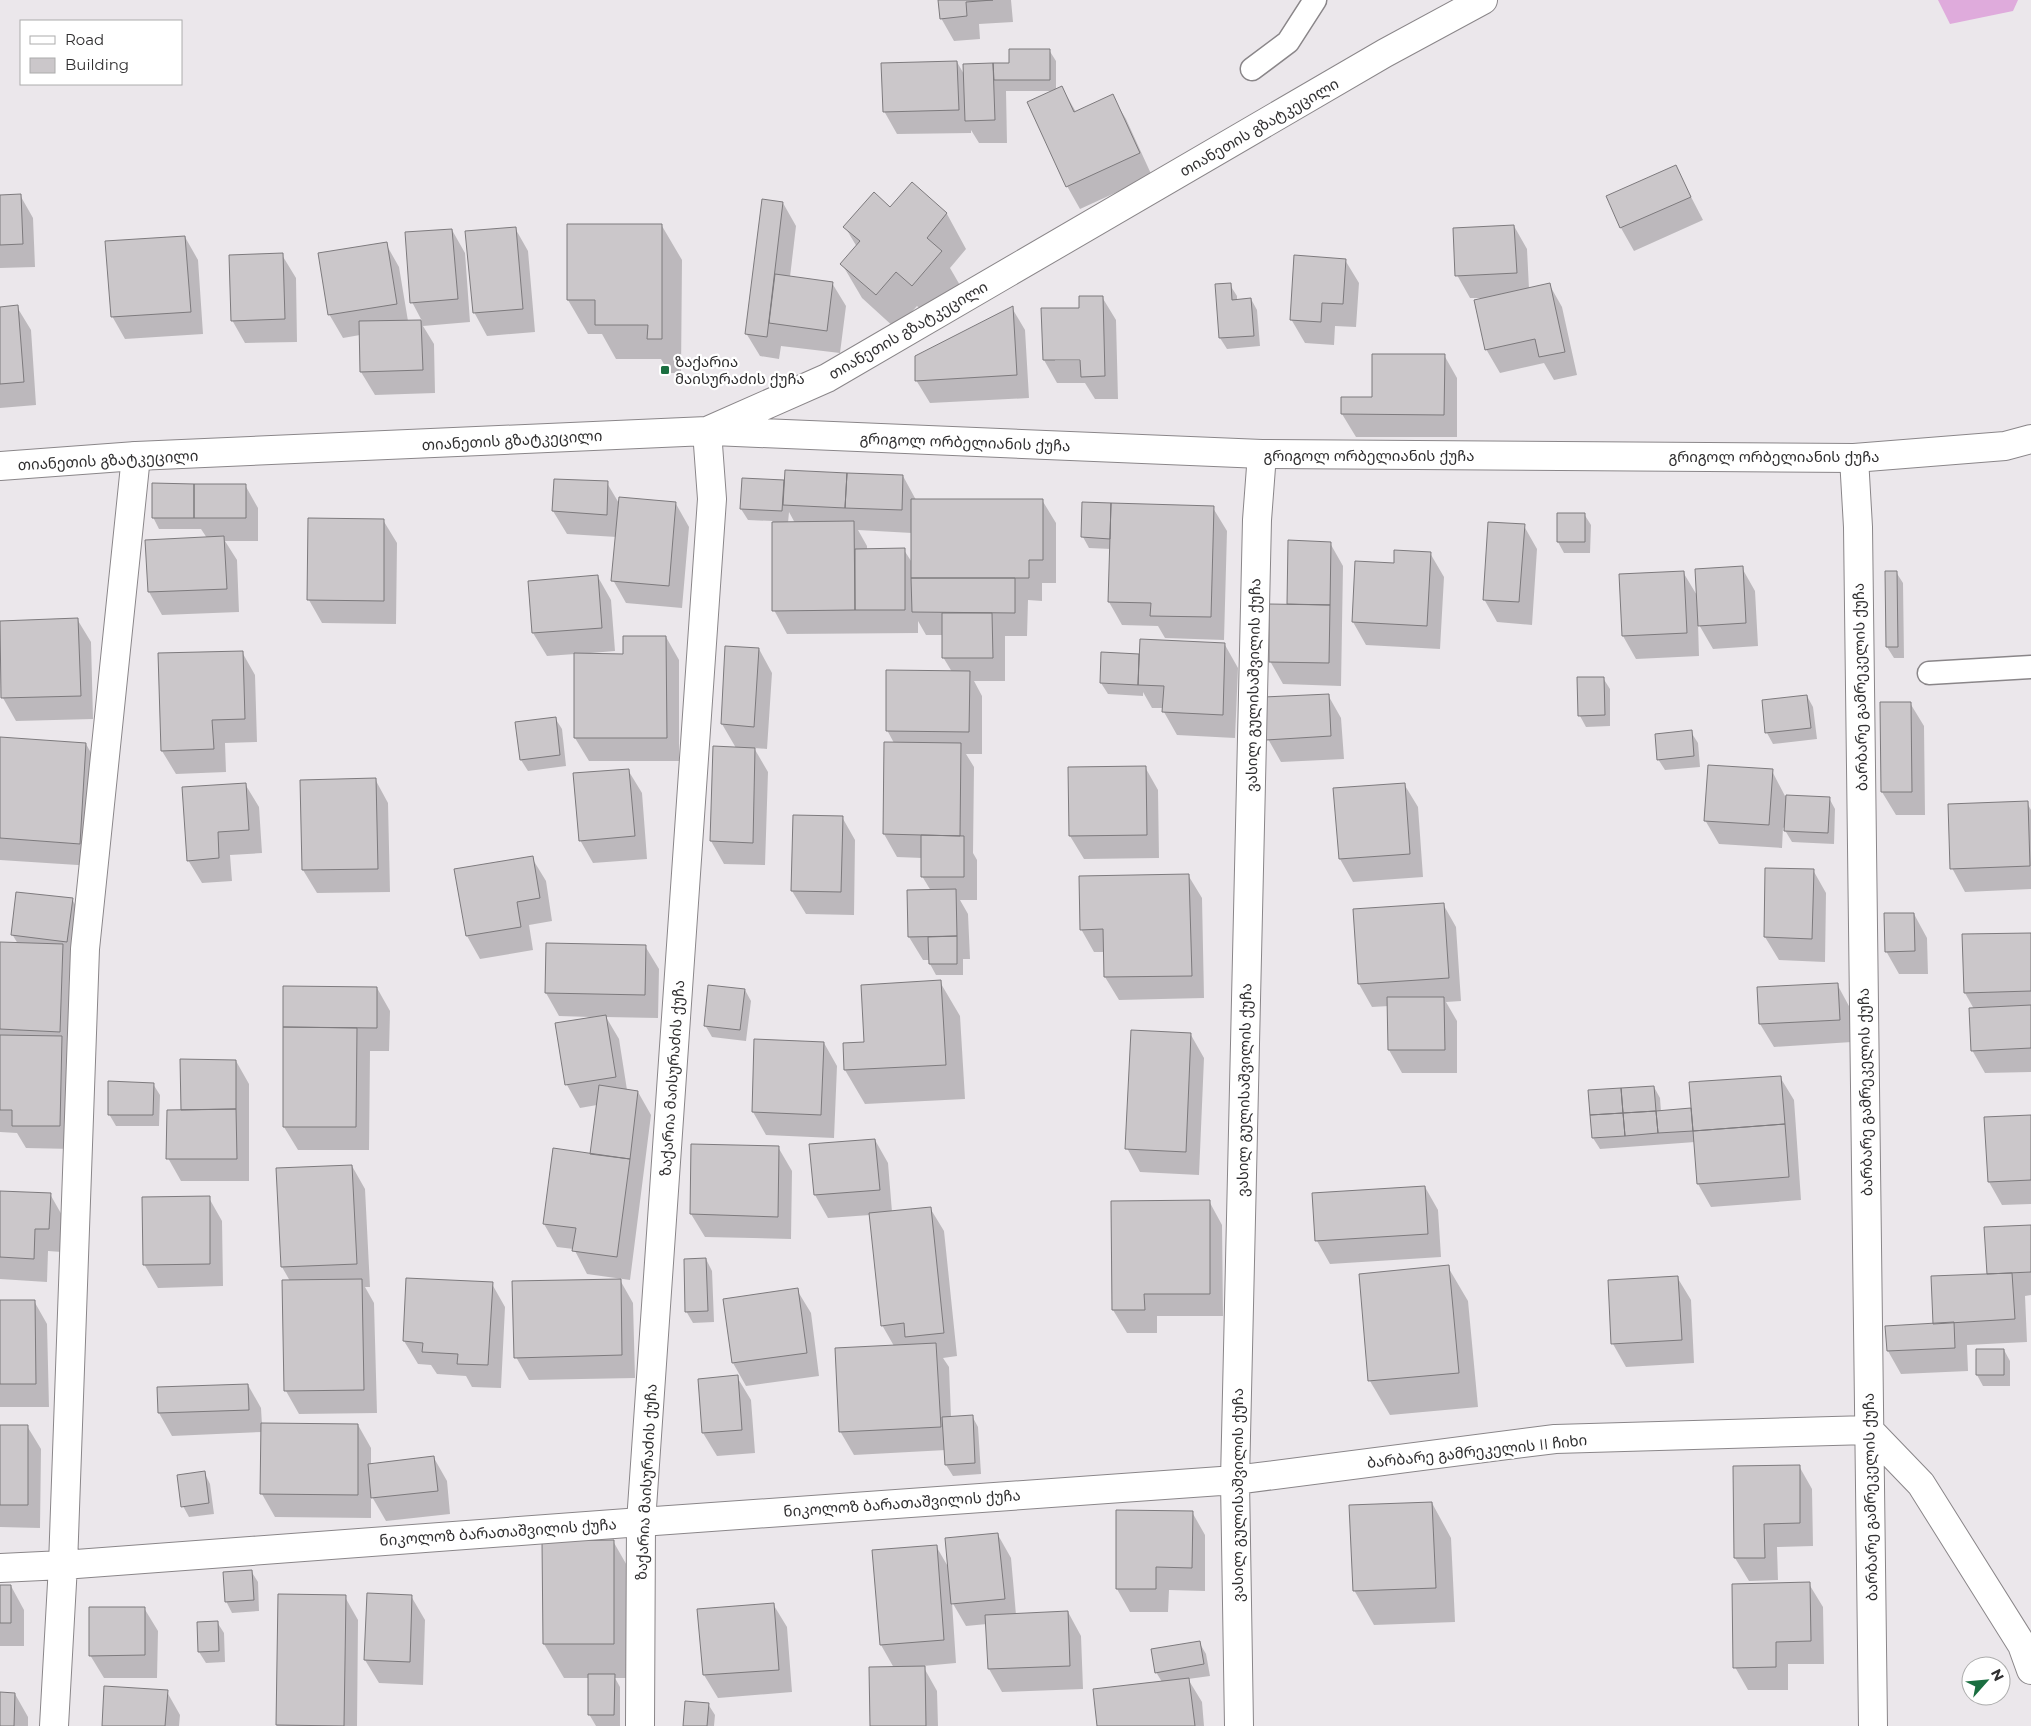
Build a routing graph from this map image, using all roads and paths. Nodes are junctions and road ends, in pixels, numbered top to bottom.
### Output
1 (1315, 0) edge
2 (1483, 0) edge
3 (1252, 69) dead end
4 (707, 431) junction
5 (2031, 439) edge
6 (1262, 454) junction
7 (136, 456) junction
8 (1854, 458) junction
9 (0, 466) edge
10 (2031, 667) edge
11 (1929, 673) dead end
12 (1869, 1430) junction
13 (1235, 1480) junction
14 (641, 1522) junction
15 (63, 1565) junction
16 (0, 1568) edge
17 (2031, 1670) edge
18 (54, 1726) edge
19 (640, 1726) edge
20 (1239, 1726) edge
21 (1874, 1726) edge

1 - 3 lane
2 - 4 street, თიანეთის გზატკეცილი
4 - 6 street, გრიგოლ ორბელიანის ქუჩა
4 - 7 street, თიანეთის გზატკეცილი
4 - 14 street, ზაქარია მაისურაძის ქუჩა
5 - 8 street, გრიგოლ ორბელიანის ქუჩა
6 - 8 street, გრიგოლ ორბელიანის ქუჩა
6 - 13 street, ვასილ გულისაშვილის ქუჩა
7 - 9 street, თიანეთის გზატკეცილი
7 - 15 street
8 - 12 street, ბარბარე გამრეკელის ქუჩა
10 - 11 lane
12 - 13 street, ბარბარე გამრეკელის II ჩიხი
12 - 17 street
12 - 21 street, ბარბარე გამრეკელის ქუჩა
13 - 14 street, ნიკოლოზ ბარათაშვილის ქუჩა
13 - 20 street, ვასილ გულისაშვილის ქუჩა
14 - 15 street, ნიკოლოზ ბარათაშვილის ქუჩა
14 - 19 street, ზაქარია მაისურაძის ქუჩა
15 - 16 street, ნიკოლოზ ბარათაშვილის ქუჩა
15 - 18 street

